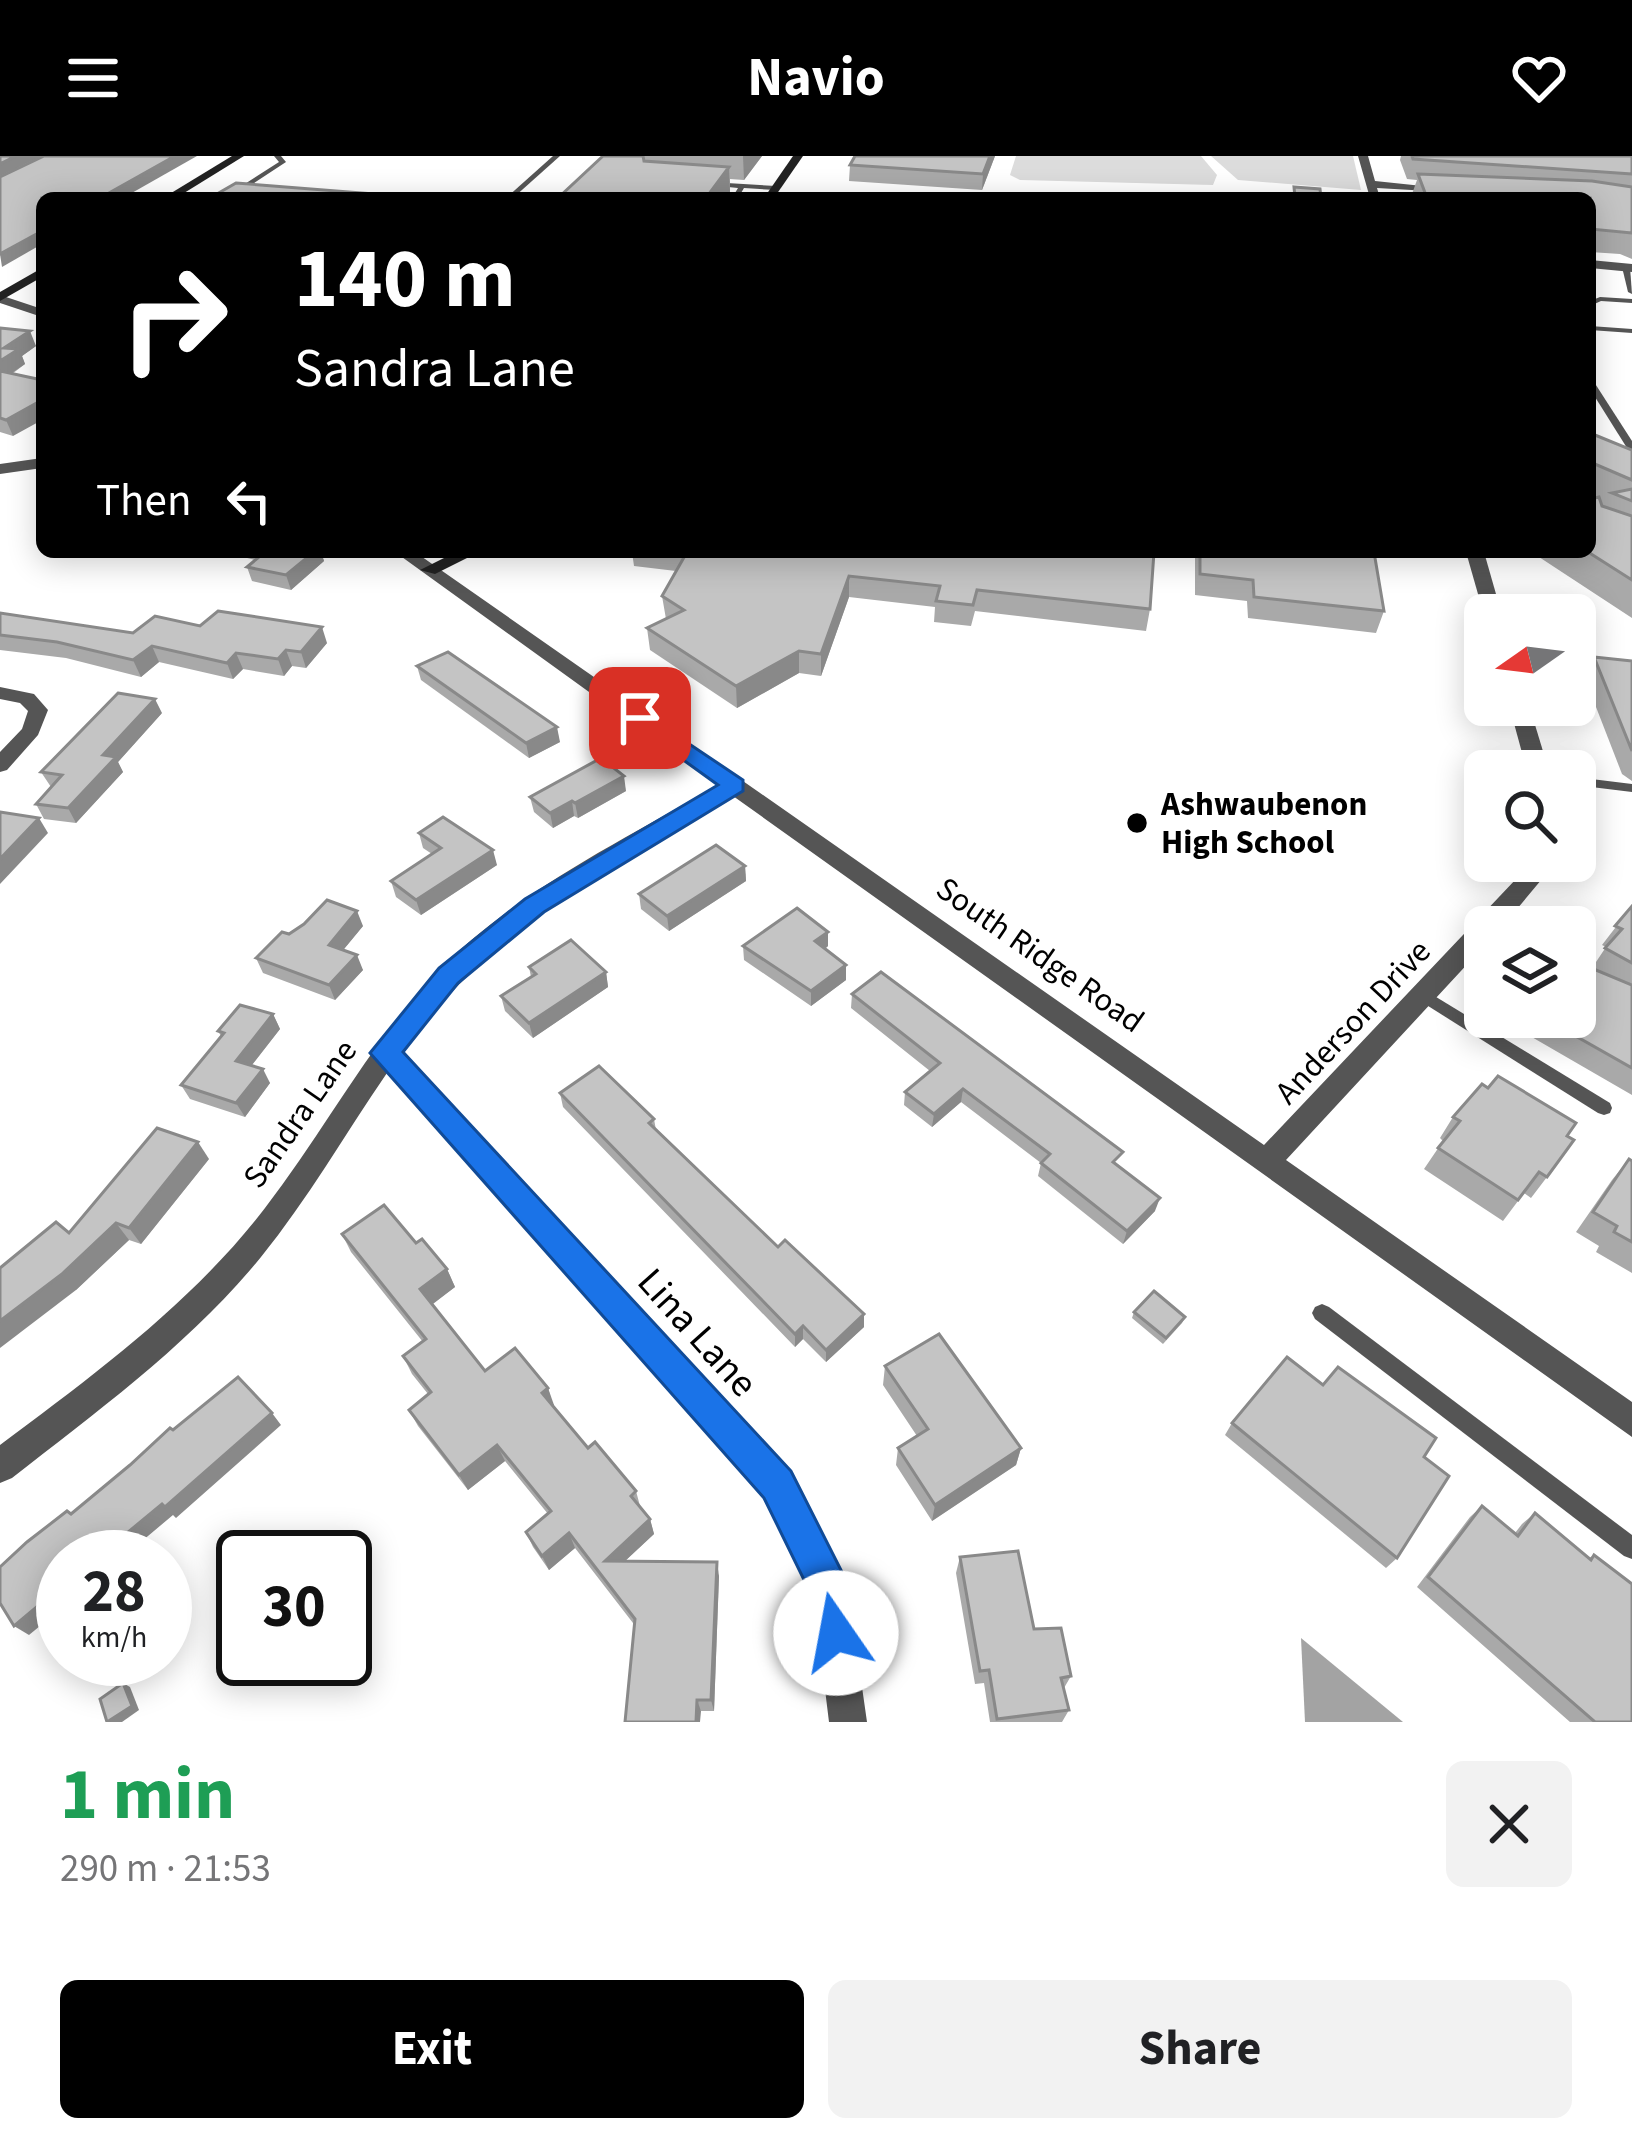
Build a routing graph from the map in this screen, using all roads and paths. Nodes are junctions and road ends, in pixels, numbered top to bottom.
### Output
1 (239, 156) edge
2 (277, 156) edge
3 (557, 156) edge
4 (798, 156) edge
5 (1363, 156) edge
6 (689, 182) edge
7 (1371, 184) junction
8 (742, 187) junction
9 (1462, 190) edge
10 (178, 192) edge
11 (239, 192) edge
12 (516, 192) edge
13 (735, 192) edge
14 (767, 192) edge
15 (773, 192) edge
16 (1373, 192) edge
17 (1596, 265) edge
18 (1629, 267) edge
19 (36, 276) edge
20 (1632, 297) edge
21 (0, 298) edge
22 (1596, 300) edge
23 (36, 311) edge
24 (1596, 328) edge
25 (1632, 331) edge
26 (1596, 391) edge
27 (1632, 448) edge
28 (36, 464) edge
29 (0, 469) edge
30 (412, 558) edge
31 (456, 558) edge
32 (1477, 558) edge
33 (429, 570) junction
34 (1487, 594) edge
35 (1596, 665) edge
36 (1632, 669) edge
37 (0, 693) edge
38 (0, 765) edge
39 (1596, 784) edge
40 (735, 785) junction
41 (1632, 788) edge
42 (1528, 882) edge
43 (1508, 906) edge
44 (1464, 954) edge
45 (1424, 995) junction
46 (385, 1053) junction
47 (1604, 1108) dead end
48 (1268, 1160) junction
49 (1322, 1313) dead end
50 (1632, 1421) edge
51 (0, 1466) edge
52 (1632, 1548) edge
53 (848, 1722) edge

1 - 10 street
2 - 11 lane
3 - 12 lane
4 - 15 street
5 - 7 street
6 - 8 lane
7 - 9 street
7 - 16 street
8 - 13 lane
8 - 14 lane
17 - 18 street
18 - 20 lane
19 - 21 street
20 - 22 lane
21 - 23 street
24 - 25 lane
26 - 27 lane
28 - 29 street
30 - 33 street, South Ridge Road
31 - 33 street
32 - 34 street
33 - 40 street, South Ridge Road
35 - 36 lane
37 - 38 street
39 - 41 lane
40 - 46 street, Sandra Lane
40 - 48 street, South Ridge Road
42 - 43 street, Anderson Drive
44 - 45 street, Anderson Drive
45 - 47 lane
45 - 48 street, Anderson Drive
46 - 51 street, Sandra Lane
46 - 53 street, Lina Lane
48 - 50 street, South Ridge Road
49 - 52 lane

